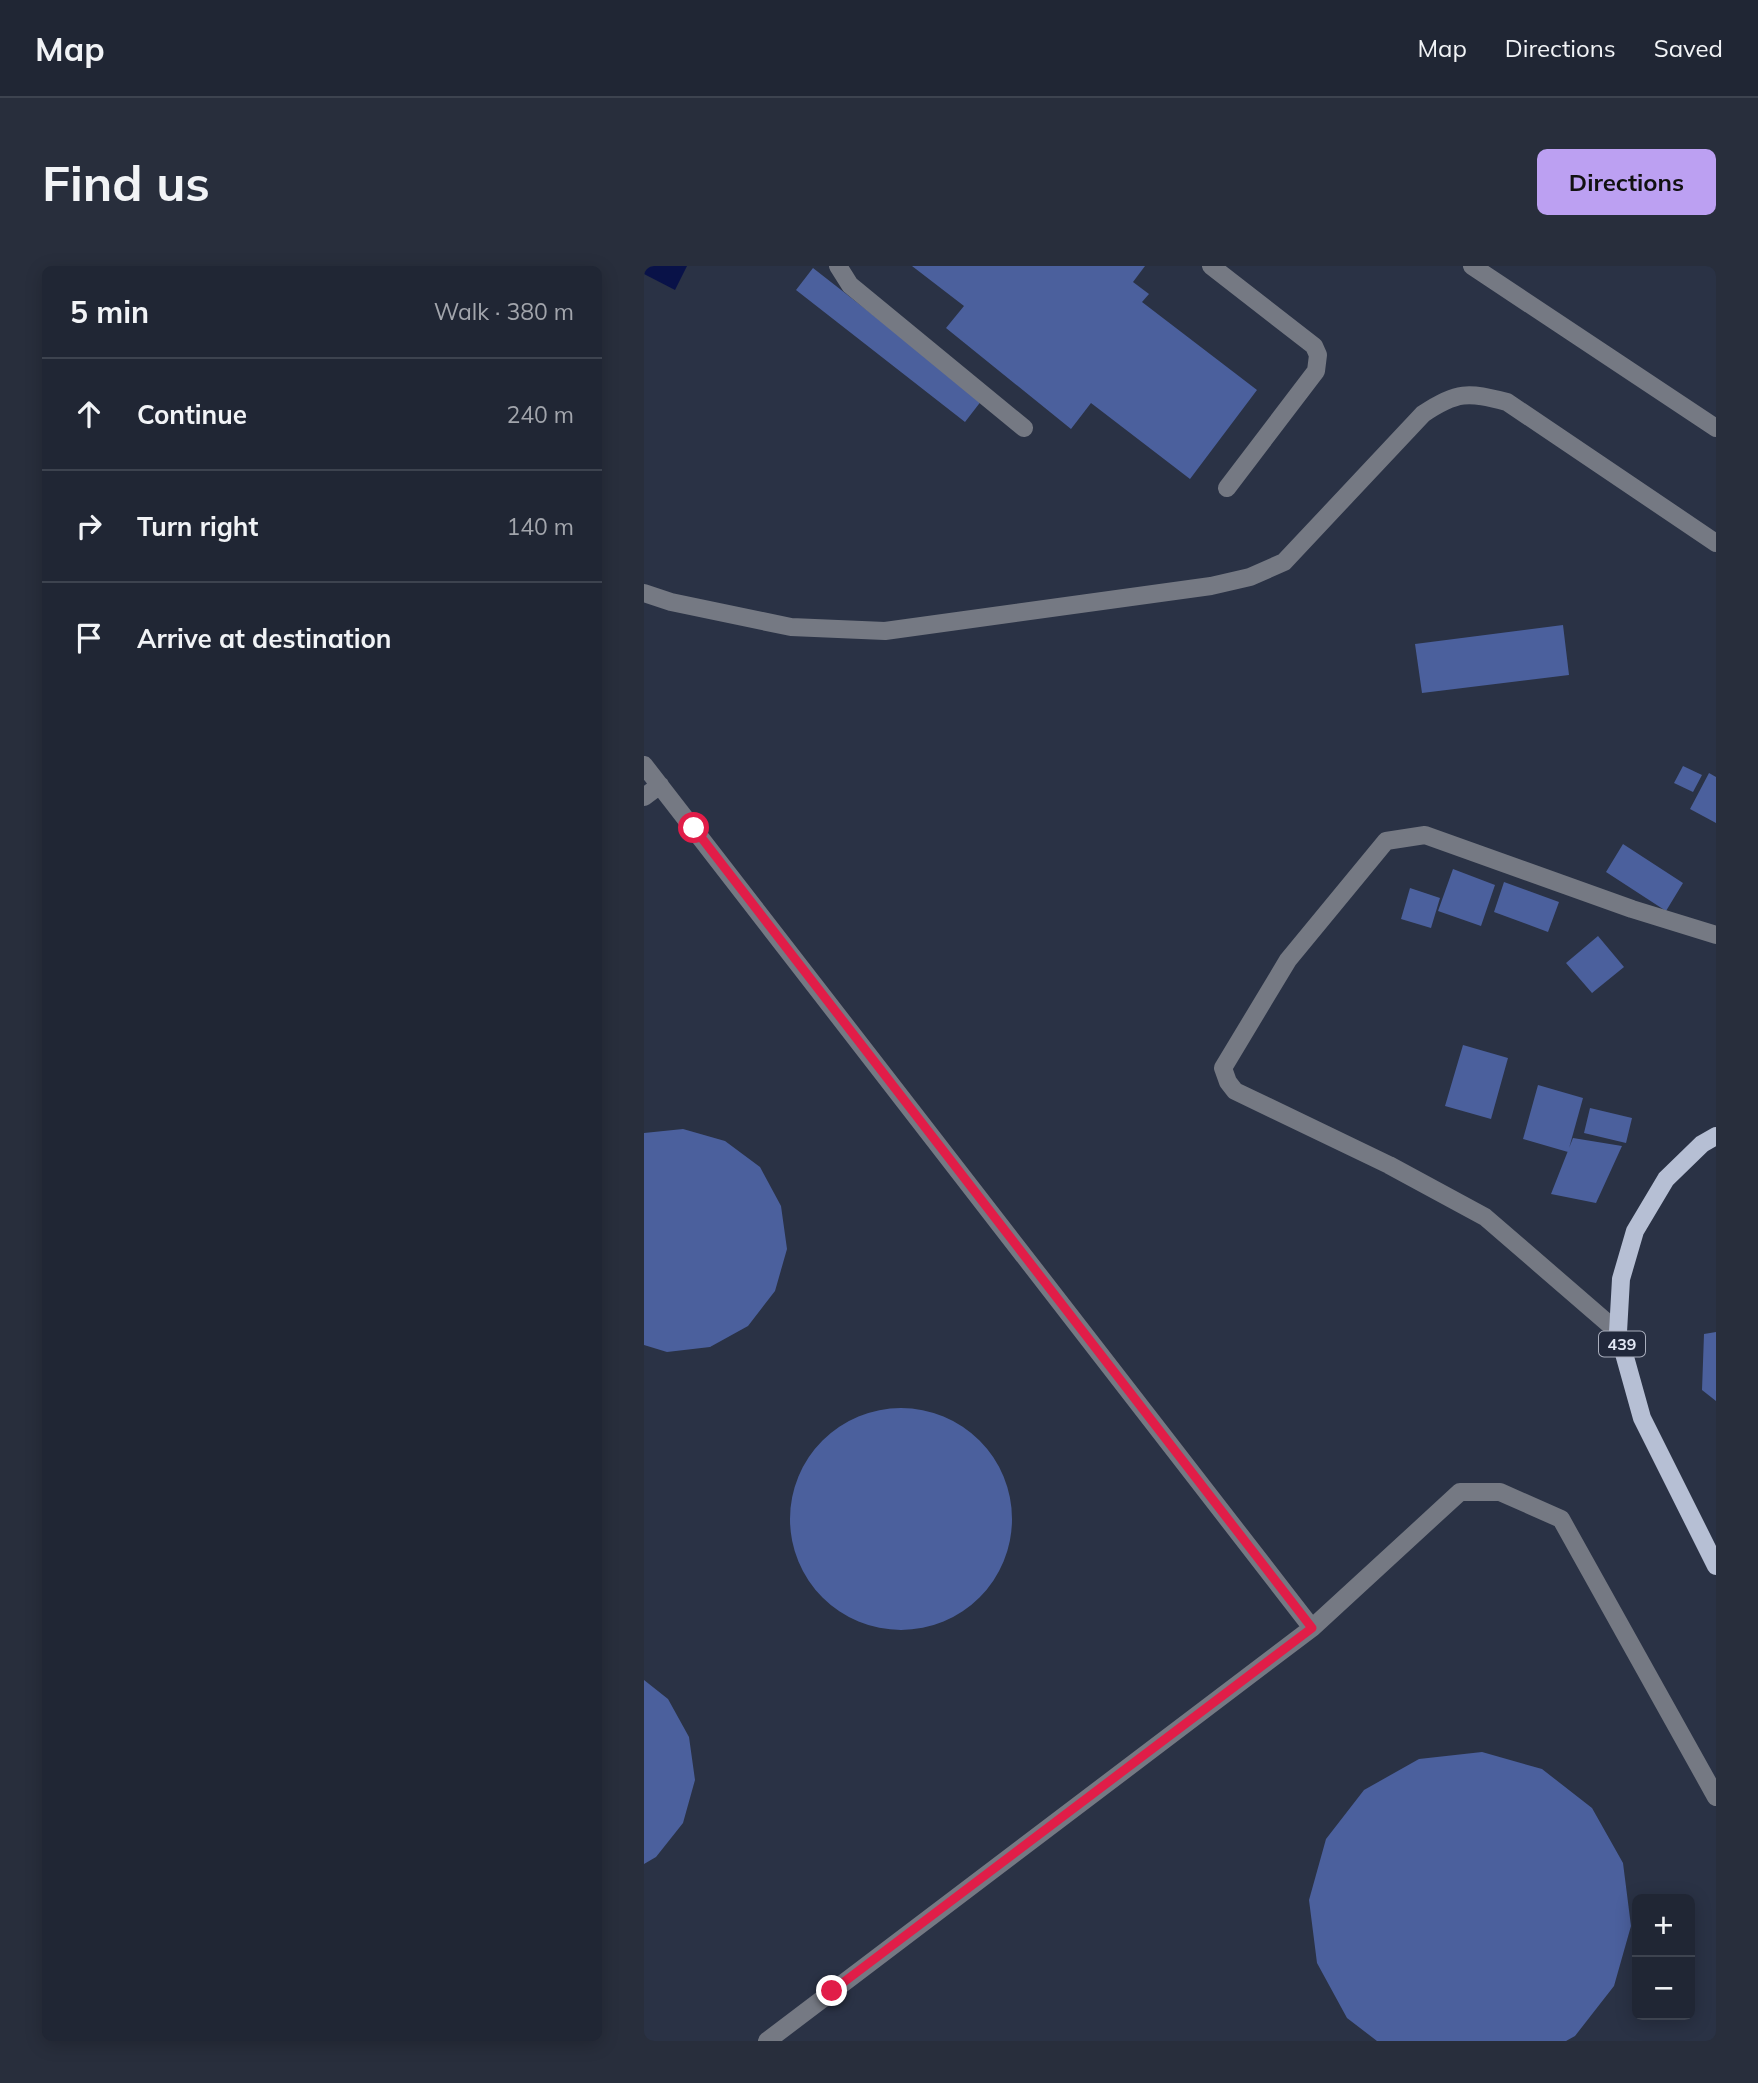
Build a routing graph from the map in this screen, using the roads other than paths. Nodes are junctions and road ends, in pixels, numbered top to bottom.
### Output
1 (838, 266) edge
2 (1211, 266) edge
3 (1472, 266) edge
4 (1024, 428) dead end
5 (1716, 428) edge
6 (1227, 488) dead end
7 (1716, 543) edge
8 (644, 593) edge
9 (644, 765) edge
10 (660, 785) junction
11 (644, 797) edge
12 (1716, 935) edge
13 (1716, 1136) edge
14 (1618, 1332) junction
15 (1716, 1566) edge
16 (1312, 1628) junction
17 (1716, 1797) edge
18 (767, 2041) edge

1 - 4 lane
2 - 6 lane
3 - 5 lane
7 - 8 lane
9 - 10 lane
10 - 11 lane
10 - 16 lane
12 - 14 lane
13 - 14 main road, 439
14 - 15 main road, 439
16 - 17 lane
16 - 18 lane

